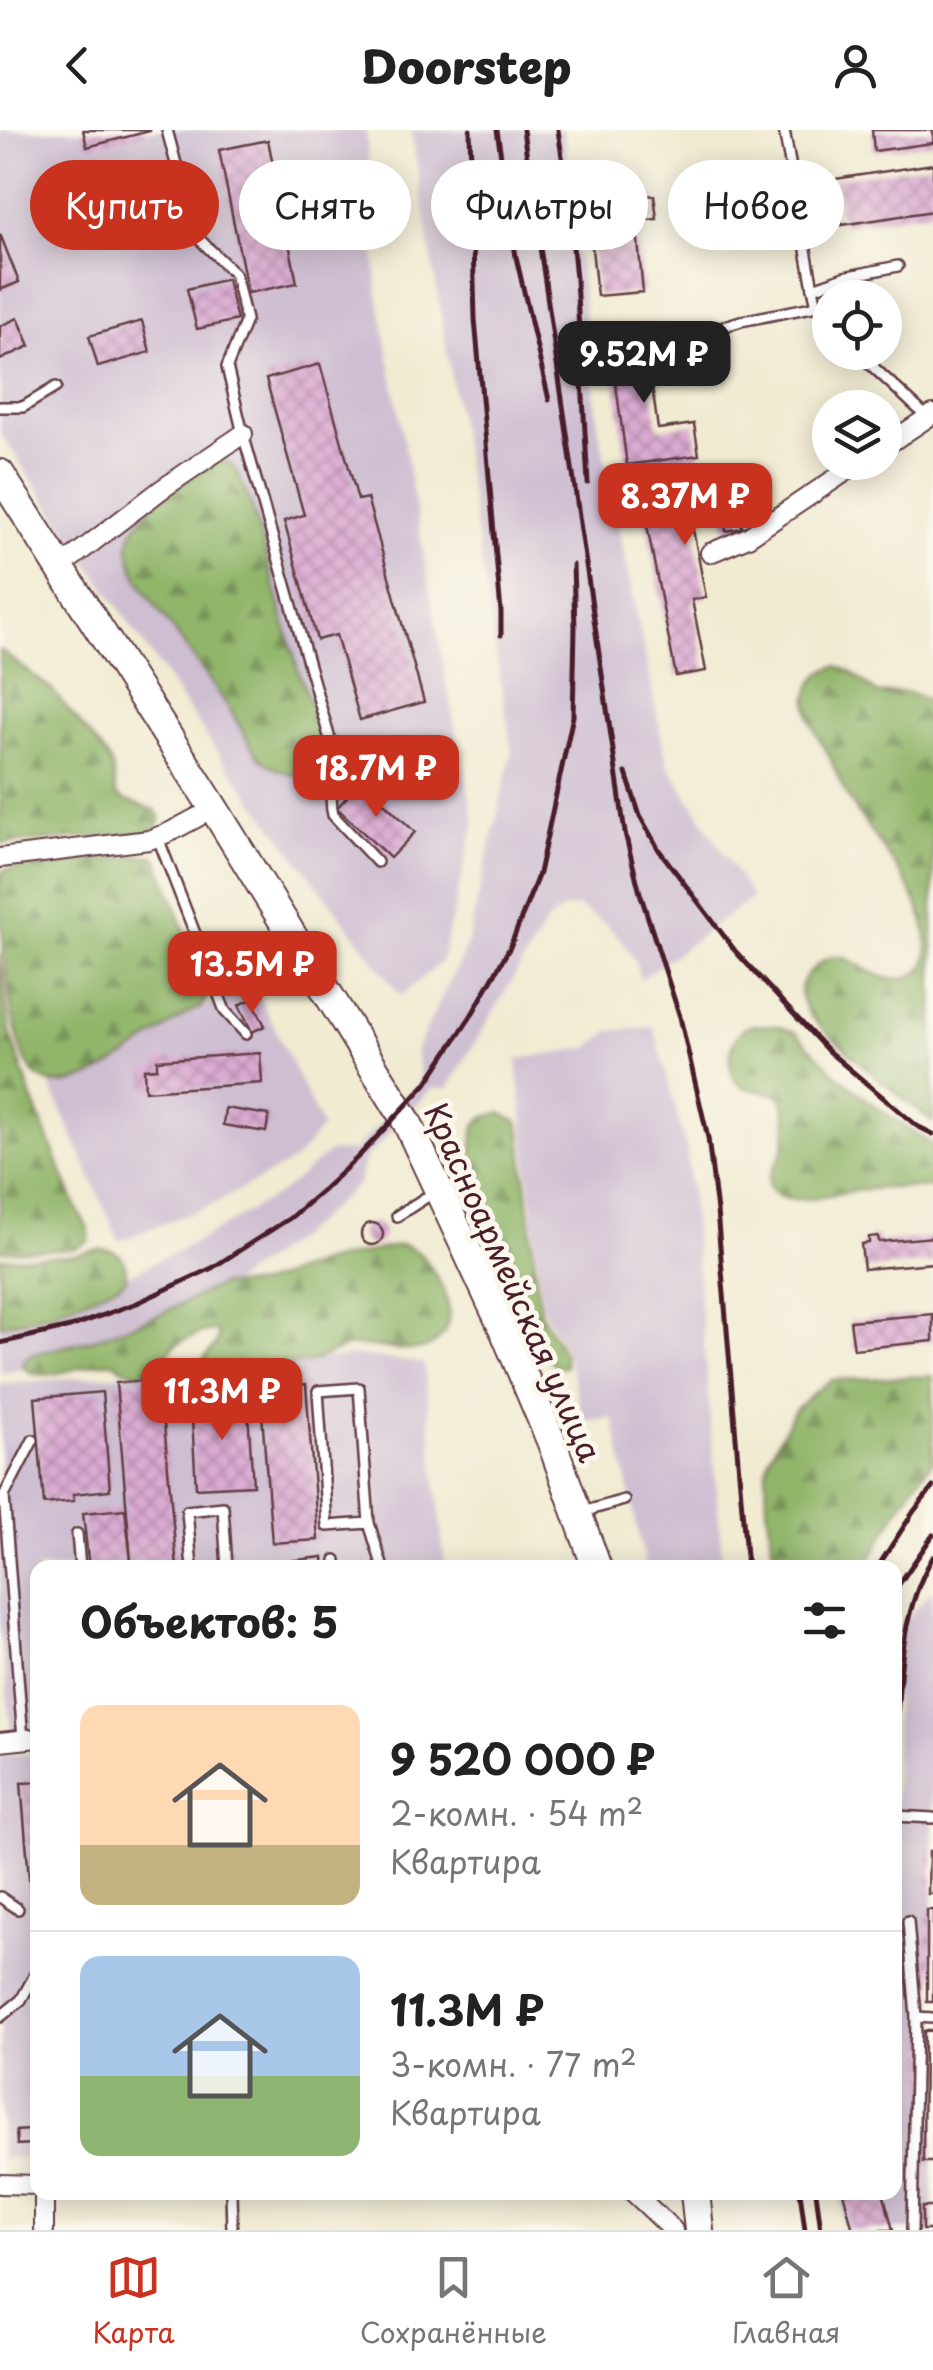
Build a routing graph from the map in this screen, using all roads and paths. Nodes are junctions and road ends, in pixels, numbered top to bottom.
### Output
1 (168, 130) edge
2 (784, 130) edge
3 (898, 266) dead end
4 (836, 280) edge
5 (812, 283) edge
6 (812, 307) edge
7 (673, 342) dead end
8 (878, 370) edge
9 (56, 387) dead end
10 (0, 407) edge
11 (930, 415) edge
12 (242, 434) junction
13 (902, 434) edge
14 (0, 474) edge
15 (833, 480) edge
16 (0, 504) edge
17 (710, 553) dead end
18 (60, 567) junction
19 (198, 817) junction
20 (158, 838) junction
21 (0, 858) edge
22 (377, 862) dead end
23 (246, 1034) dead end
24 (424, 1198) junction
25 (397, 1216) dead end
26 (33, 1440) dead end
27 (624, 1500) dead end
28 (578, 1514) junction
29 (369, 1523) junction
30 (76, 1534) dead end
31 (79, 1560) edge
32 (191, 1560) edge
33 (226, 1560) edge
34 (381, 1560) edge
35 (577, 1560) edge
36 (594, 1560) edge
37 (30, 1738) edge
38 (0, 1742) edge
39 (902, 1816) edge
40 (933, 1818) edge
41 (0, 1896) edge
42 (18, 1909) dead end
43 (908, 1921) dead end
44 (30, 1984) edge
45 (0, 2017) edge
46 (916, 2017) junction
47 (933, 2018) edge
48 (0, 2184) edge
49 (30, 2185) edge
50 (44, 2200) edge
51 (231, 2200) edge
52 (641, 2200) edge
53 (696, 2200) edge
54 (714, 2200) edge
55 (44, 2230) edge
56 (232, 2230) edge
57 (673, 2230) edge
58 (699, 2230) edge
59 (716, 2230) edge
60 (912, 2230) edge

1 - 12 lane
2 - 5 lane
3 - 4 lane
6 - 7 lane
8 - 11 lane
9 - 10 lane
11 - 13 street
12 - 18 street
12 - 22 lane
14 - 18 main road, Красноармейская улица
15 - 17 street
16 - 19 main road, Красноармейская улица
18 - 28 main road, Красноармейская улица
19 - 20 street
19 - 24 main road, Красноармейская улица
20 - 21 street
20 - 23 lane
24 - 25 lane
24 - 35 main road, Красноармейская улица
26 - 37 lane
27 - 28 lane
28 - 36 main road, Красноармейская улица
29 - 29 lane
29 - 34 lane
30 - 31 lane
32 - 33 lane
37 - 38 street
39 - 40 lane
41 - 42 lane
43 - 46 lane
44 - 45 lane
46 - 47 lane
46 - 60 lane
48 - 49 street
50 - 55 street
51 - 56 lane
52 - 57 street
53 - 58 main road
54 - 59 main road

